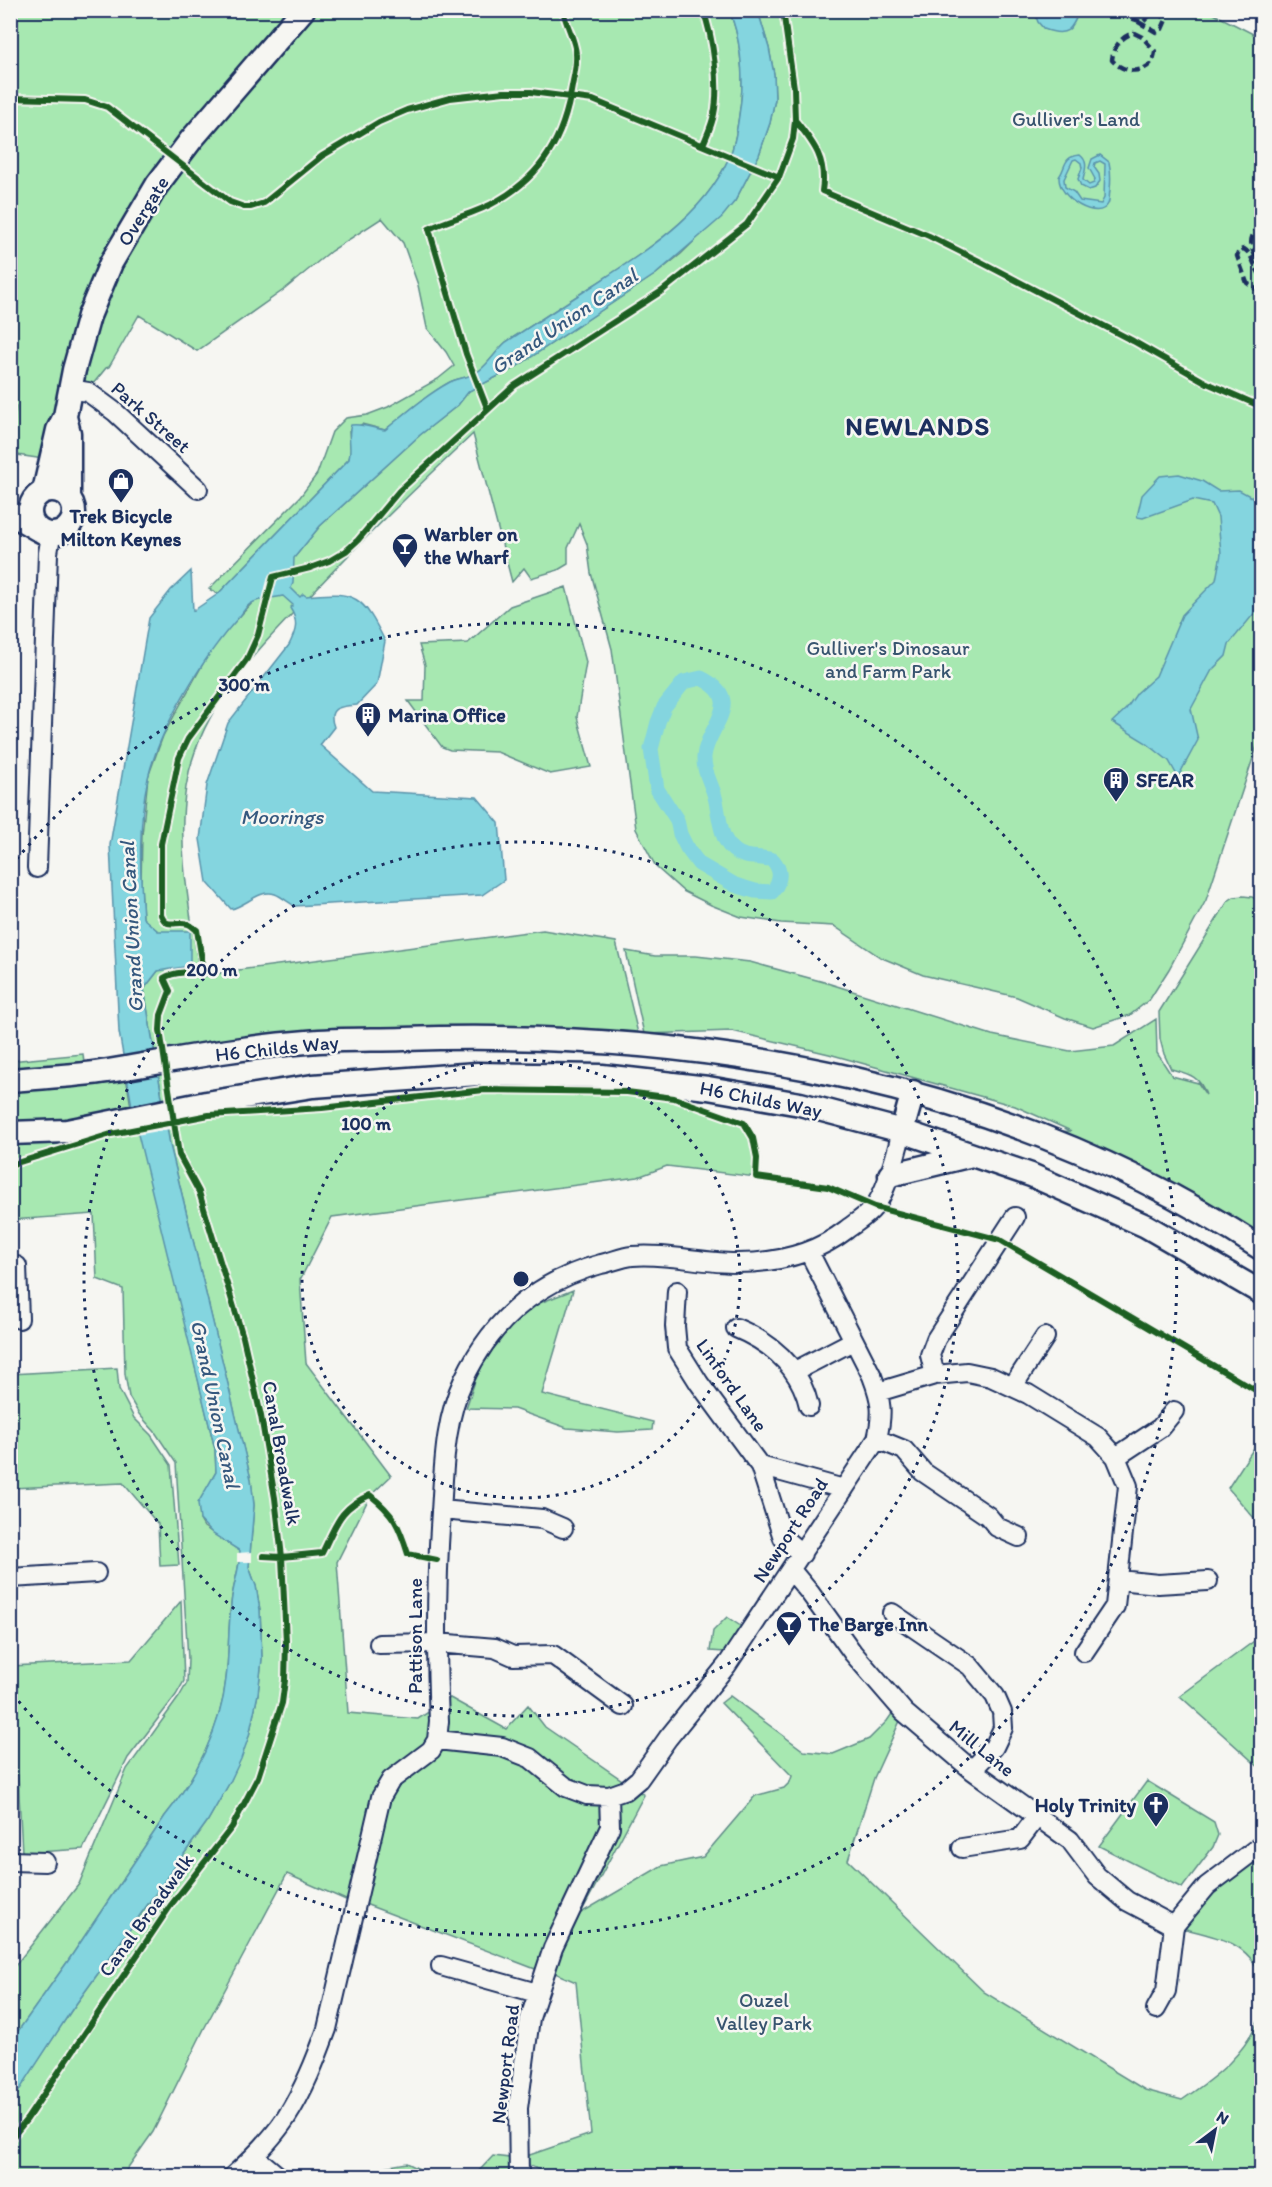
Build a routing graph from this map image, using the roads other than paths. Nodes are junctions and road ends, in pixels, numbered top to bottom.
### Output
1 (303, 10) edge
2 (70, 389) junction
3 (65, 416) junction
4 (198, 489) dead end
5 (41, 493) junction
6 (69, 497) junction
7 (10, 505) edge
8 (10, 513) edge
9 (44, 532) junction
10 (37, 868) dead end
11 (10, 1080) edge
12 (913, 1092) junction
13 (902, 1131) junction
14 (10, 1133) edge
15 (973, 1155) junction
16 (890, 1175) junction
17 (1015, 1217) dead end
18 (1262, 1249) edge
19 (809, 1252) junction
20 (17, 1266) dead end
21 (677, 1291) dead end
22 (14, 1293) edge
23 (1262, 1293) edge
24 (19, 1319) dead end
25 (736, 1328) dead end
26 (1045, 1337) dead end
27 (854, 1341) junction
28 (795, 1371) junction
29 (935, 1376) junction
30 (1013, 1386) junction
31 (878, 1392) junction
32 (808, 1406) dead end
33 (1174, 1412) dead end
34 (877, 1439) junction
35 (1116, 1457) junction
36 (760, 1466) junction
37 (844, 1489) junction
38 (441, 1510) junction
39 (563, 1528) dead end
40 (1018, 1537) dead end
41 (802, 1554) junction
42 (791, 1570) junction
43 (96, 1573) dead end
44 (10, 1578) edge
45 (1119, 1580) junction
46 (1208, 1581) dead end
47 (892, 1613) dead end
48 (437, 1642) junction
49 (379, 1644) dead end
50 (1084, 1652) dead end
51 (623, 1706) dead end
52 (437, 1740) junction
53 (972, 1770) junction
54 (609, 1796) junction
55 (1036, 1818) junction
56 (1260, 1846) dead end
57 (962, 1848) dead end
58 (10, 1861) edge
59 (45, 1862) dead end
60 (1174, 1926) junction
61 (441, 1966) dead end
62 (537, 1993) junction
63 (1156, 2009) dead end
64 (254, 2156) junction
65 (233, 2176) edge
66 (278, 2176) edge
67 (519, 2176) edge

1 - 2 street, Overgate
2 - 3 street, Overgate
2 - 4 street, Park Street
3 - 5 street, Overgate
3 - 6 street, Overgate
5 - 6 street
5 - 7 street
5 - 9 street
6 - 9 street
8 - 9 street
9 - 10 street
11 - 12 street, H6 Childs Way
12 - 13 street
12 - 18 street, H6 Childs Way
13 - 14 street, H6 Childs Way
13 - 15 street, H6 Childs Way
13 - 16 street, Pattison Lane
15 - 16 street
15 - 23 street, H6 Childs Way
16 - 19 street, Pattison Lane
17 - 29 street
19 - 27 street, Newport Road
19 - 38 street, Pattison Lane
20 - 22 street
21 - 36 street, Linford Lane
22 - 24 street
25 - 28 street
26 - 30 street
27 - 28 street
27 - 31 street, Newport Road
28 - 32 street
29 - 30 street
29 - 31 street
30 - 35 street
31 - 34 street, Newport Road
33 - 35 street
34 - 37 street, Newport Road
34 - 40 street
35 - 45 street
36 - 37 street
36 - 41 street, Linford Lane
37 - 41 street, Newport Road
38 - 39 street
38 - 48 street, Pattison Lane
41 - 42 street, Newport Road
42 - 53 street, Mill Lane
42 - 54 street, Newport Road
43 - 44 street
45 - 46 street
45 - 50 street
47 - 53 street
48 - 49 street
48 - 51 street
48 - 52 street, Pattison Lane
52 - 54 street
52 - 64 street
53 - 55 street, Mill Lane
54 - 62 street, Newport Road
55 - 57 street
55 - 60 street, Mill Lane
56 - 60 street
58 - 59 street
60 - 63 street
61 - 62 street, Newport Road
62 - 67 street, Newport Road
64 - 65 street
64 - 66 street

